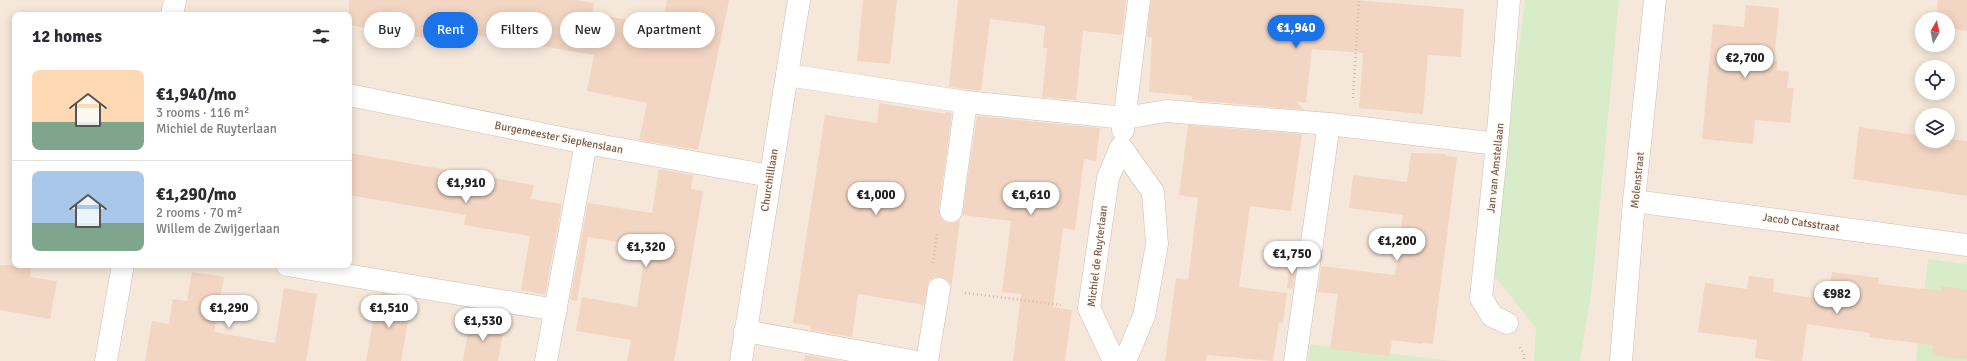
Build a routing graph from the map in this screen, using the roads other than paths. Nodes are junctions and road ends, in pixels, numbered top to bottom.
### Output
1 (175, 0) edge
2 (799, 0) edge
3 (1139, 0) edge
4 (1509, 0) edge
5 (1655, 0) edge
6 (173, 12) edge
7 (787, 75) junction
8 (352, 96) edge
9 (966, 102) junction
10 (1125, 118) junction
11 (1329, 124) junction
12 (586, 143) junction
13 (1497, 144) junction
14 (1120, 147) junction
15 (770, 176) junction
16 (1634, 200) junction
17 (951, 211) road end
18 (1967, 245) edge
19 (122, 268) edge
20 (305, 268) edge
21 (939, 289) road end
22 (556, 310) junction
23 (1507, 323) dead end
24 (746, 331) junction
25 (106, 361) edge
26 (546, 361) edge
27 (741, 361) edge
28 (912, 361) edge
29 (927, 361) edge
30 (1114, 361) edge
31 (1125, 361) edge
32 (1295, 361) edge
33 (1621, 361) edge

1 - 6 street
2 - 7 street, Churchilllaan
3 - 10 street, Michiel de Ruyterlaan
4 - 13 street, Jan van Amstellaan
5 - 16 street, Molenstraat
7 - 9 street
7 - 15 street, Churchilllaan
8 - 12 street, Burgemeester Siepkenslaan
9 - 10 street
9 - 17 street
10 - 11 street
10 - 14 street, Michiel de Ruyterlaan
11 - 13 street
11 - 32 street
12 - 15 street, Burgemeester Siepkenslaan
12 - 22 street
13 - 23 street, Jan van Amstellaan
14 - 30 street, Michiel de Ruyterlaan
14 - 31 street
15 - 24 street, Churchilllaan
16 - 18 street, Jacob Catsstraat
16 - 33 street, Molenstraat
19 - 25 street
20 - 22 street
21 - 29 street
22 - 26 street
24 - 27 street, Churchilllaan
24 - 28 street

